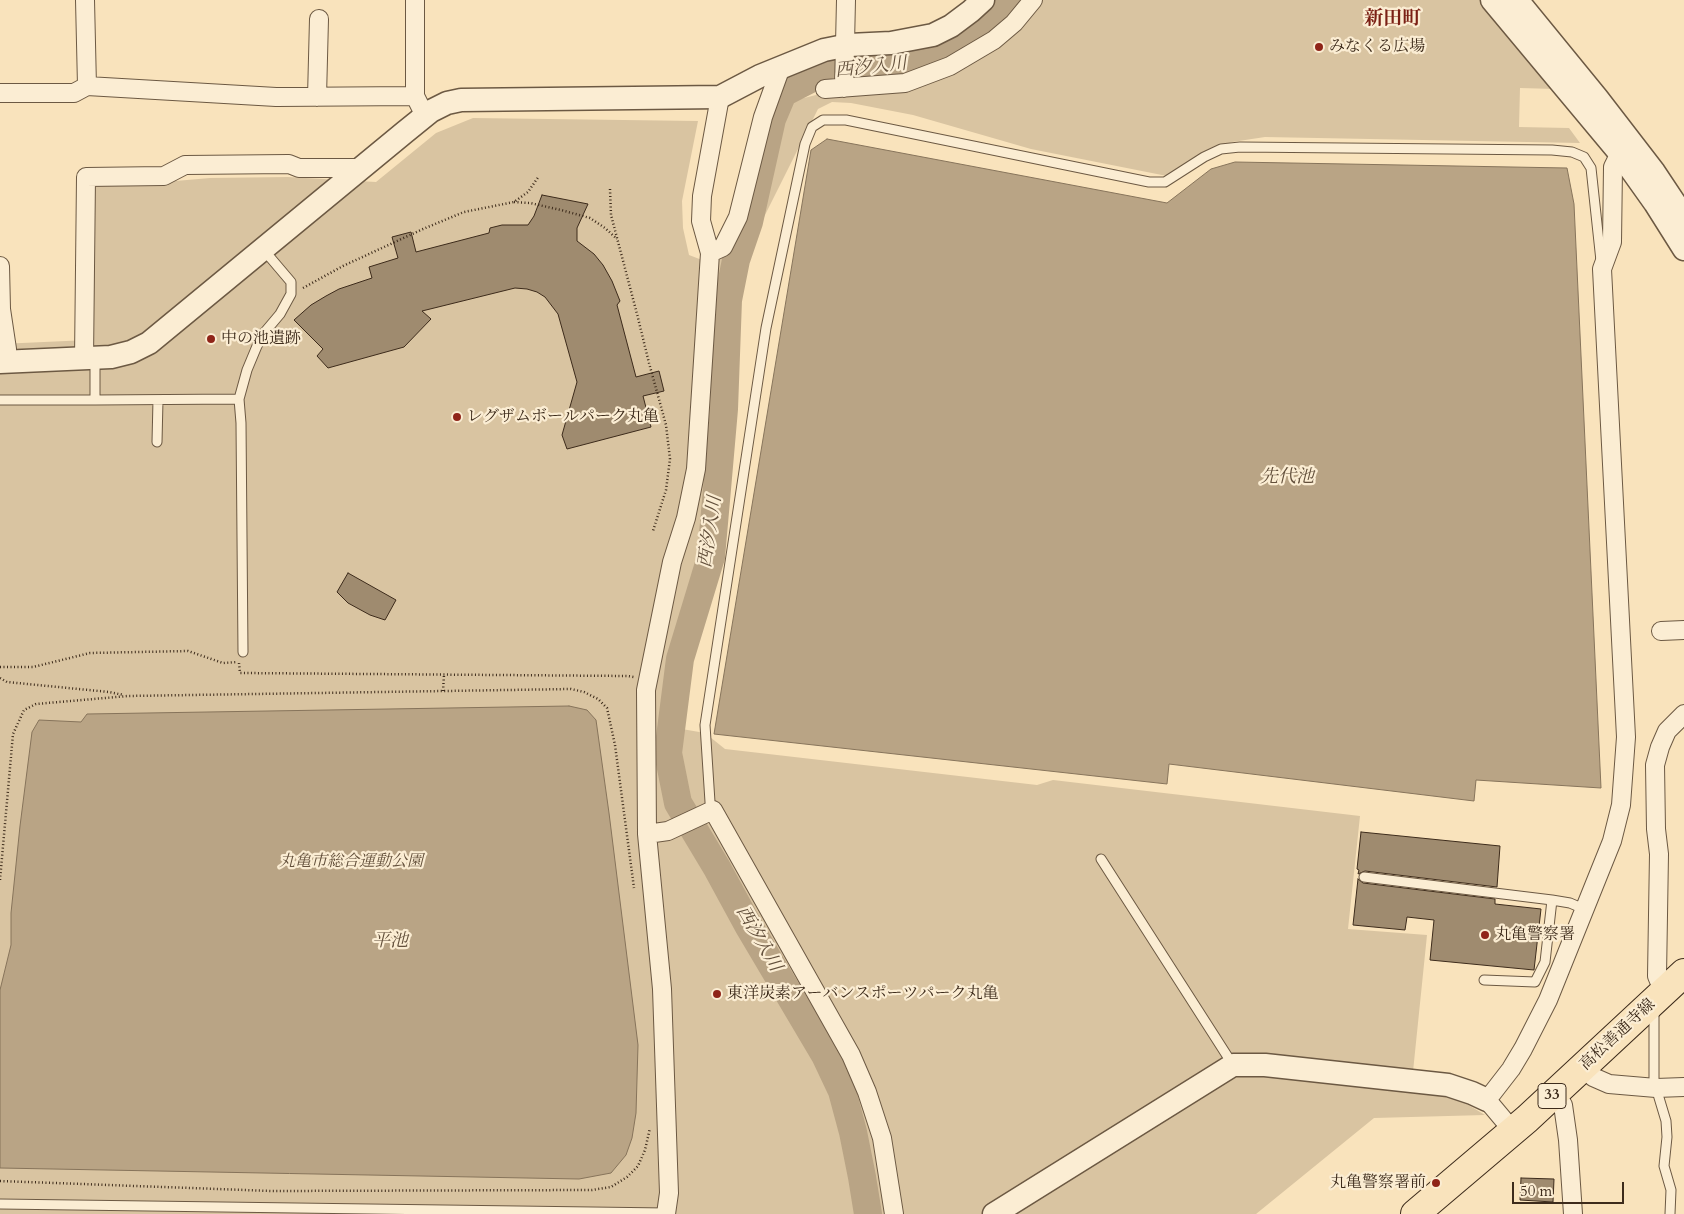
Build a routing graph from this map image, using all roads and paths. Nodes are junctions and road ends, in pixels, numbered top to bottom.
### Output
1 (85, 0) edge
2 (416, 0) edge
3 (846, 0) edge
4 (983, 0) edge
5 (1033, 0) edge
6 (1492, 0) edge
7 (1517, 0) edge
8 (319, 19) dead end
9 (845, 52) junction
10 (782, 67) junction
11 (87, 86) junction
12 (844, 88) junction
13 (825, 89) dead end
14 (0, 93) edge
15 (317, 97) junction
16 (720, 97) junction
17 (420, 106) junction
18 (1624, 146) junction
19 (362, 168) junction
20 (539, 176) dead end
21 (610, 189) dead end
22 (514, 202) junction
23 (1684, 217) edge
24 (618, 240) junction
25 (263, 249) junction
26 (1684, 249) edge
27 (710, 253) junction
28 (0, 266) edge
29 (1602, 268) junction
30 (291, 294) junction
31 (89, 359) junction
32 (4, 362) edge
33 (0, 400) edge
34 (95, 400) junction
35 (158, 400) junction
36 (239, 400) junction
37 (157, 442) dead end
38 (653, 531) dead end
39 (1684, 630) edge
40 (1662, 631) dead end
41 (243, 652) joint
42 (239, 662) junction
43 (0, 667) edge
44 (444, 675) junction
45 (0, 678) edge
46 (647, 681) junction
47 (443, 691) junction
48 (128, 696) junction
49 (1684, 714) edge
50 (713, 810) junction
51 (647, 834) junction
52 (1101, 859) dead end
53 (1364, 876) dead end
54 (0, 880) edge
55 (635, 894) dead end
56 (1552, 900) junction
57 (1584, 909) junction
58 (1684, 973) edge
59 (1484, 980) dead end
60 (1659, 997) junction
61 (1233, 1065) junction
62 (1584, 1068) junction
63 (1684, 1087) edge
64 (1656, 1088) junction
65 (1554, 1094) junction
66 (1487, 1100) junction
67 (650, 1125) dead end
68 (1513, 1131) junction
69 (0, 1181) edge
70 (0, 1204) edge
71 (666, 1213) edge
72 (894, 1214) edge
73 (994, 1214) edge
74 (1415, 1214) edge
75 (1574, 1214) edge
76 (1670, 1214) edge

1 - 11 street
2 - 17 street
3 - 9 street
4 - 9 street
5 - 12 street
6 - 18 street
7 - 18 street
8 - 15 street
9 - 10 street
9 - 12 street
10 - 16 street
10 - 27 street
11 - 14 street
11 - 15 street
12 - 13 street
15 - 17 street
16 - 17 street
16 - 27 street
17 - 19 street
18 - 23 street
18 - 26 street
18 - 29 street
19 - 25 street
19 - 31 street
20 - 22 path
21 - 24 path
22 - 24 path
22 - 30 path
24 - 38 path
25 - 30 lane
25 - 31 street
27 - 46 street
28 - 32 street
29 - 50 lane
29 - 57 street
30 - 36 lane
31 - 32 street
31 - 34 lane
33 - 34 lane
34 - 35 lane
35 - 36 lane
35 - 37 lane
36 - 41 lane
39 - 40 street
41 - 42 path
42 - 43 path
42 - 44 path
44 - 46 path
44 - 47 path
45 - 48 path
46 - 51 street
47 - 48 path
47 - 55 path
48 - 54 path
49 - 60 street
50 - 51 street
50 - 72 street
51 - 71 street
52 - 61 lane
53 - 56 lane
56 - 57 lane
56 - 59 lane
57 - 66 street
58 - 60 main road, 高松善通寺線 / 33
60 - 62 main road, 高松善通寺線 / 33
60 - 64 lane
61 - 66 street
61 - 73 street
62 - 64 street
62 - 65 main road, 高松善通寺線 / 33
63 - 64 street
64 - 76 lane
65 - 68 main road, 高松善通寺線 / 33
65 - 75 street
66 - 68 street
67 - 69 path
68 - 74 main road, 高松善通寺線 / 33
70 - 71 lane

